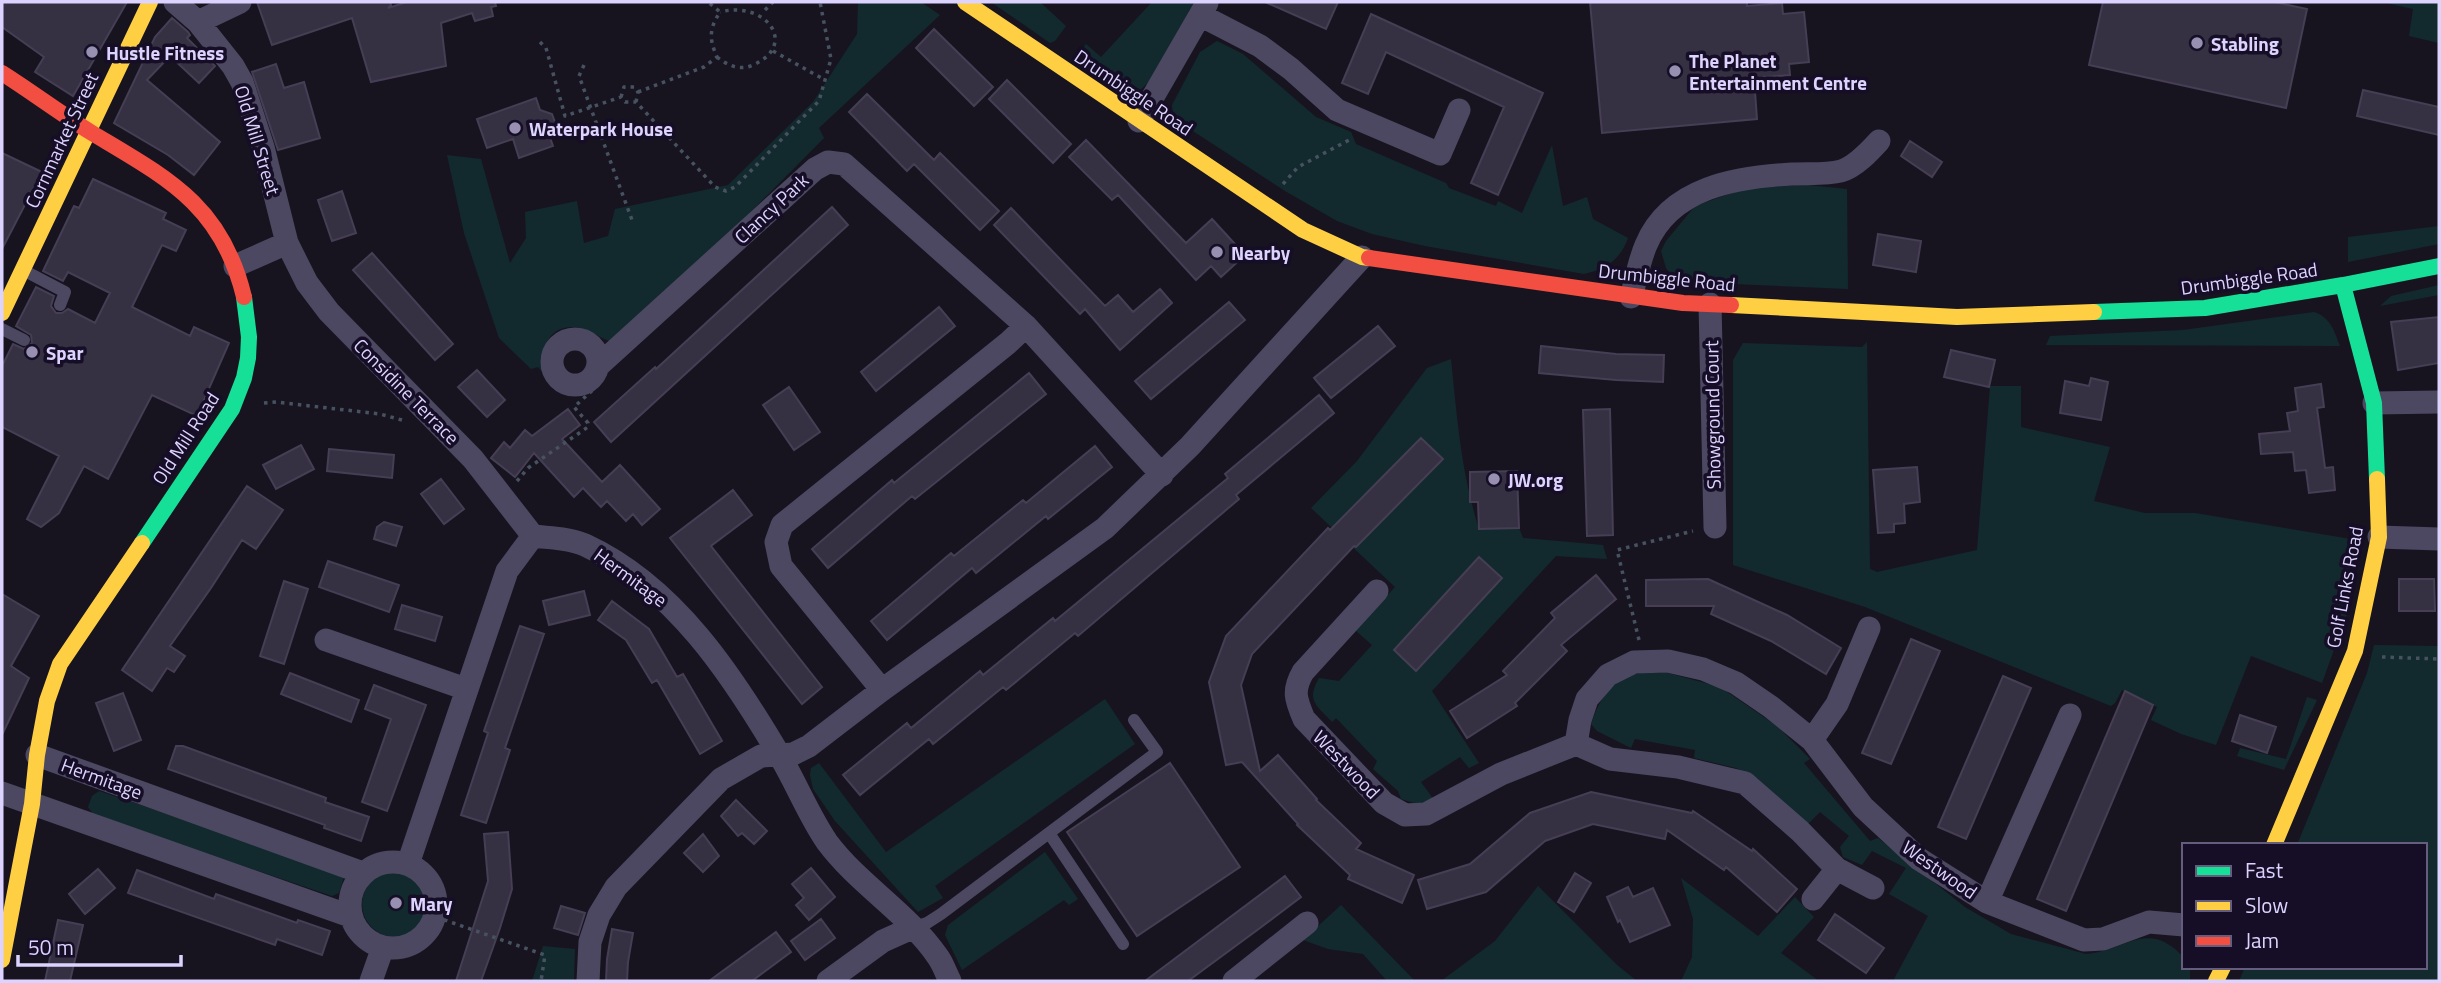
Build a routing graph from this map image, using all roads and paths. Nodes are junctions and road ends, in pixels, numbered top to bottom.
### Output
1 (150, 2) edge
2 (175, 2) edge
3 (240, 2) edge
4 (708, 2) edge
5 (741, 2) edge
6 (773, 2) edge
7 (820, 2) edge
8 (965, 2) edge
9 (758, 6) dead end
10 (1204, 9) edge
11 (765, 10) junction
12 (720, 12) junction
13 (198, 22) junction
14 (540, 43) dead end
15 (773, 51) junction
16 (717, 58) junction
17 (584, 65) dead end
18 (2, 73) edge
19 (825, 80) junction
20 (638, 92) junction
21 (621, 97) junction
22 (636, 102) junction
23 (591, 107) junction
24 (1459, 110) dead end
25 (1139, 121) junction
26 (1364, 122) junction
27 (90, 131) junction
28 (1879, 141) dead end
29 (1269, 207) junction
30 (632, 220) dead end
31 (287, 243) junction
32 (1362, 257) junction
33 (235, 266) junction
34 (2439, 266) edge
35 (23, 270) junction
36 (2343, 285) junction
37 (1631, 297) junction
38 (60, 304) dead end
39 (1710, 304) junction
40 (2, 313) edge
41 (1026, 326) junction
42 (2, 329) edge
43 (24, 340) dead end
44 (595, 357) dead end
45 (2439, 402) edge
46 (2374, 403) junction
47 (1162, 475) junction
48 (1715, 527) joint
49 (533, 536) junction
50 (2379, 537) junction
51 (2439, 539) edge
52 (1377, 591) dead end
53 (1869, 628) dead end
54 (326, 640) dead end
55 (2355, 652) junction
56 (2439, 659) edge
57 (1644, 662) junction
58 (466, 689) junction
59 (882, 690) junction
60 (2070, 715) dead end
61 (1134, 720) dead end
62 (1812, 740) junction
63 (1576, 744) junction
64 (37, 755) junction
65 (780, 756) junction
66 (2, 793) edge
67 (33, 804) junction
68 (1049, 833) junction
69 (2275, 843) edge
70 (408, 864) junction
71 (1838, 869) junction
72 (363, 873) junction
73 (1873, 888) dead end
74 (1813, 899) dead end
75 (1987, 902) junction
76 (350, 916) junction
77 (436, 917) junction
78 (1307, 923) dead end
79 (2182, 925) edge
80 (912, 928) junction
81 (1123, 944) dead end
82 (383, 947) junction
83 (2, 960) edge
84 (371, 981) edge
85 (541, 981) edge
86 (588, 981) edge
87 (828, 981) edge
88 (950, 981) edge
89 (1234, 981) edge

1 - 27 street, Cornmarket Street
2 - 13 street, Old Mill Street
3 - 13 street
4 - 12 path
5 - 12 path
6 - 11 path
7 - 19 path
8 - 25 street, Drumbiggle Road
9 - 11 path
10 - 25 street
10 - 26 street
11 - 15 path
12 - 16 path
13 - 31 street, Old Mill Street
14 - 23 path
15 - 16 path
15 - 19 path
16 - 20 path
17 - 23 path
18 - 27 street, Old Mill Road
19 - 22 path
20 - 21 path
20 - 22 path
21 - 22 path
21 - 23 path
23 - 30 path
24 - 26 street
25 - 29 street, Drumbiggle Road
26 - 29 path
27 - 33 street, Old Mill Road
27 - 35 street, Cornmarket Street
28 - 37 street
29 - 32 street, Drumbiggle Road
31 - 33 street
31 - 49 street, Considine Terrace
32 - 37 street, Drumbiggle Road
32 - 47 street
33 - 64 street, Old Mill Road
34 - 36 street, Drumbiggle Road
35 - 38 lane
35 - 40 street, Cornmarket Street
36 - 39 street, Drumbiggle Road
36 - 46 street, Golf Links Road
37 - 39 street, Drumbiggle Road
39 - 48 street, Showground Court
41 - 44 street, Clancy Park
41 - 47 street, Clancy Park
41 - 59 street
42 - 43 lane
45 - 46 street
46 - 50 street, Golf Links Road
47 - 59 street
48 - 57 path
49 - 58 street
49 - 65 street, Hermitage
50 - 51 street
50 - 55 street, Golf Links Road
52 - 63 street, Westwood
53 - 62 street
54 - 58 street
55 - 56 path
55 - 69 street, Golf Links Road
57 - 62 street, Westwood
57 - 63 street, Westwood
58 - 70 street
59 - 65 street
60 - 75 street, Westwood
61 - 68 lane
62 - 75 street, Westwood
63 - 71 street
64 - 67 street, Old Mill Road
64 - 72 street, Hermitage
65 - 80 street, Hermitage
65 - 86 street
66 - 67 street
67 - 76 street
67 - 83 street, Old Mill Road
68 - 80 lane
68 - 81 lane
70 - 72 street
70 - 77 street
71 - 73 street
71 - 74 street
72 - 76 street
75 - 79 street, Westwood
76 - 82 street
77 - 82 street
77 - 85 path
78 - 89 street
80 - 87 street
80 - 88 street, Hermitage
82 - 84 street

